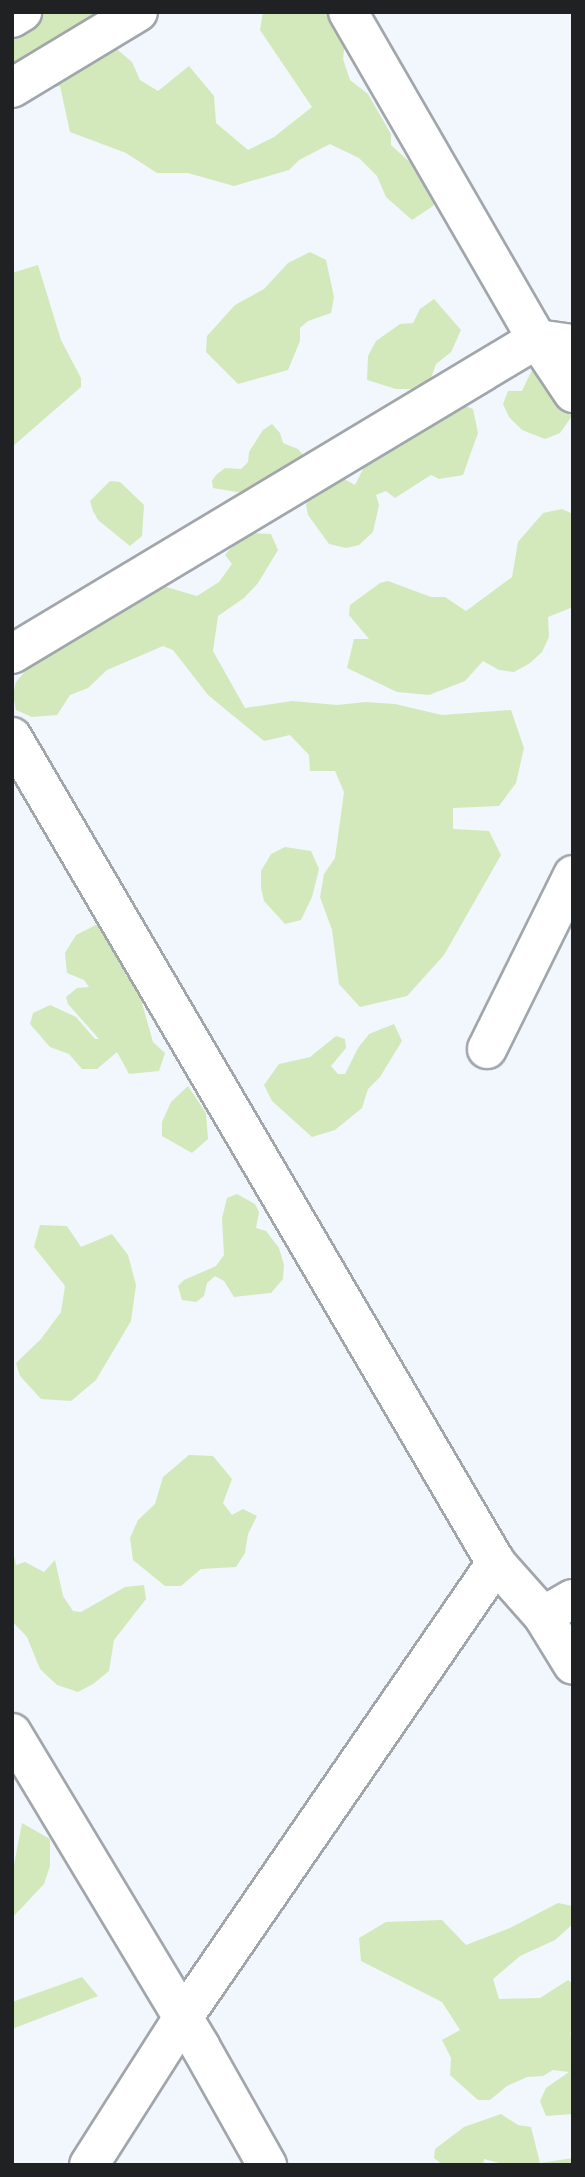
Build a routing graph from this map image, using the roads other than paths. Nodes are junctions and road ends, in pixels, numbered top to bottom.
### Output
1 (22, 12) edge
2 (138, 12) edge
3 (348, 12) edge
4 (12, 18) edge
5 (12, 88) edge
6 (555, 341) edge
7 (573, 393) edge
8 (12, 654) edge
9 (12, 737) edge
10 (573, 875) edge
11 (486, 1049) dead end
12 (496, 1563) junction
13 (558, 1608) edge
14 (573, 1665) edge
15 (12, 1733) edge
16 (181, 2019) junction
17 (89, 2165) edge
18 (267, 2165) edge

1 - 4 street
2 - 5 street
3 - 6 street
6 - 7 street
6 - 8 street
9 - 12 street
10 - 11 street
12 - 13 street
12 - 16 street
13 - 14 street
15 - 16 street
16 - 17 street
16 - 18 street

